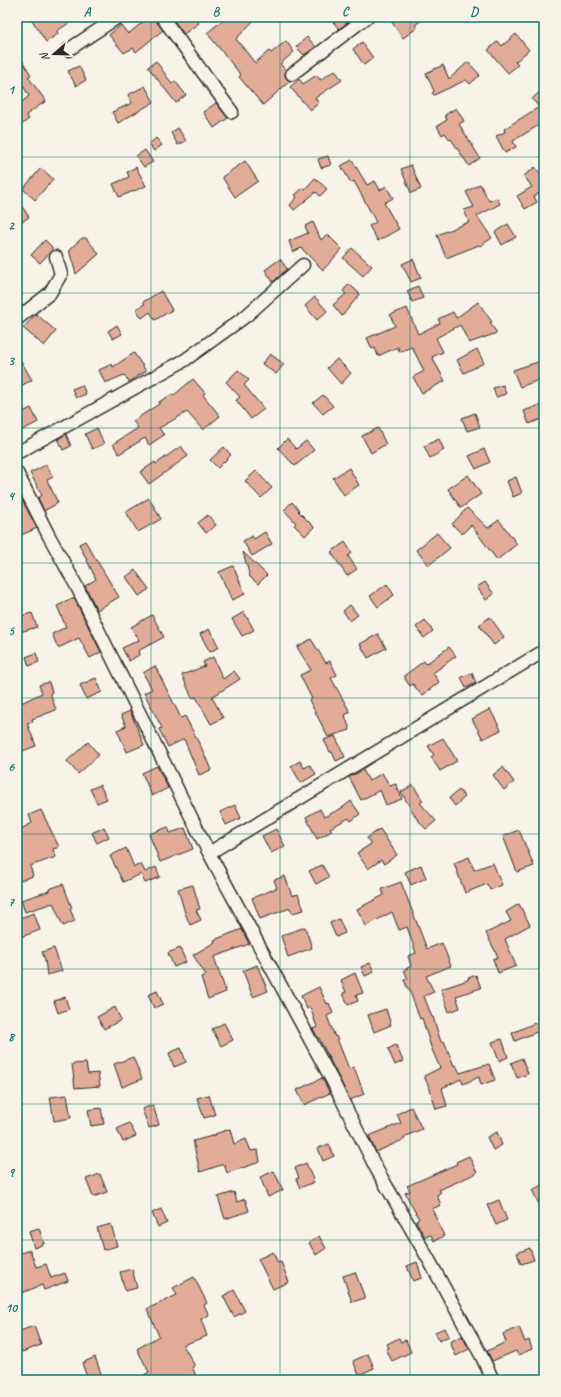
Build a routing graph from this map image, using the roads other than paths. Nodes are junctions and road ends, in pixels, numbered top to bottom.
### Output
1 (118, 17) edge
2 (162, 17) edge
3 (367, 17) edge
4 (68, 50) dead end
5 (292, 74) dead end
6 (232, 112) dead end
7 (56, 257) dead end
8 (303, 265) dead end
9 (17, 319) edge
10 (17, 453) edge
11 (17, 473) edge
12 (544, 651) edge
13 (209, 853) junction
14 (493, 1380) edge

1 - 4 street
2 - 6 street
3 - 5 street
7 - 9 street
8 - 10 street
11 - 13 street
12 - 13 street
13 - 14 street

